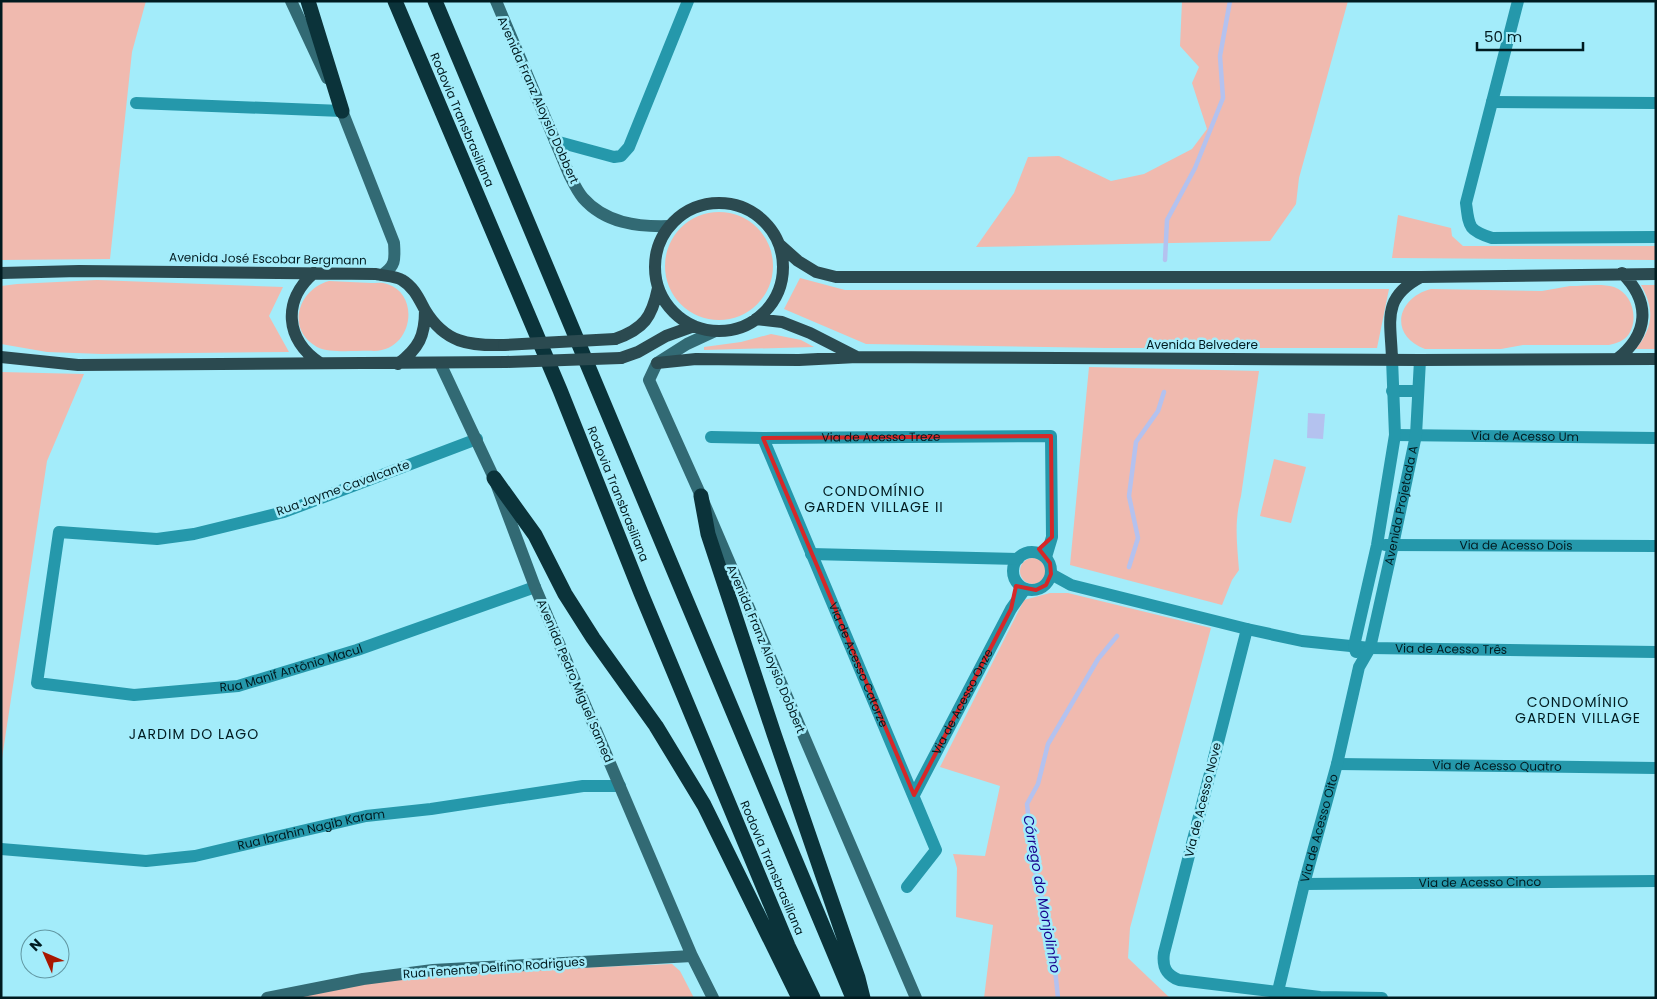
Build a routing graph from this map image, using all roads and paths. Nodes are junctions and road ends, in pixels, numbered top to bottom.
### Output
1 (291, 1) edge
2 (308, 1) edge
3 (395, 1) edge
4 (435, 1) edge
5 (496, 1) edge
6 (688, 1) edge
7 (1518, 1) edge
8 (1492, 102) junction
9 (136, 103) dead end
10 (1656, 103) edge
11 (342, 111) junction
12 (555, 141) junction
13 (669, 226) junction
14 (1656, 237) edge
15 (780, 245) junction
16 (1, 273) edge
17 (314, 273) junction
18 (1622, 274) junction
19 (1656, 274) edge
20 (382, 275) junction
21 (1421, 277) junction
22 (658, 288) junction
23 (425, 310) junction
24 (756, 319) junction
25 (694, 326) junction
26 (715, 331) junction
27 (1, 357) edge
28 (857, 357) junction
29 (1392, 359) junction
30 (1617, 359) junction
31 (1656, 359) edge
32 (1420, 360) junction
33 (320, 363) junction
34 (440, 363) junction
35 (657, 363) junction
36 (398, 364) junction
37 (1392, 391) junction
38 (1418, 391) junction
39 (1395, 435) junction
40 (1416, 435) junction
41 (711, 437) dead end
42 (763, 438) junction
43 (1656, 438) edge
44 (477, 439) junction
45 (494, 478) junction
46 (701, 496) junction
47 (1377, 545) junction
48 (1393, 545) junction
49 (1656, 546) edge
50 (811, 554) junction
51 (1041, 555) junction
52 (1016, 564) junction
53 (1048, 579) junction
54 (1021, 585) junction
55 (535, 586) junction
56 (1247, 629) junction
57 (1354, 646) junction
58 (1370, 648) junction
59 (1656, 652) edge
60 (1359, 667) junction
61 (37, 682) joint
62 (1337, 764) junction
63 (1656, 768) edge
64 (620, 786) junction
65 (914, 795) junction
66 (1, 849) edge
67 (1656, 881) edge
68 (1304, 884) junction
69 (907, 886) dead end
70 (692, 956) junction
71 (1278, 991) junction
72 (267, 998) edge
73 (713, 998) edge
74 (799, 998) edge
75 (813, 998) edge
76 (853, 998) edge
77 (863, 998) edge
78 (916, 998) edge
79 (1382, 998) edge

1 - 11 main road
2 - 11 highway
3 - 75 highway, Rodovia Transbrasiliana
4 - 76 highway, Rodovia Transbrasiliana
5 - 12 main road, Avenida Franz Aloysio Dobbert
6 - 12 street
7 - 8 street
8 - 10 street
8 - 14 street
9 - 11 street
11 - 20 main road
12 - 13 main road, Avenida Franz Aloysio Dobbert
13 - 15 main road
13 - 22 main road
15 - 21 main road
15 - 24 main road
16 - 17 main road, Avenida José Escobar Bergmann
17 - 20 main road, Avenida José Escobar Bergmann
17 - 33 main road
18 - 19 main road
18 - 21 main road
18 - 30 main road
20 - 23 main road, Avenida José Escobar Bergmann
21 - 29 main road
22 - 23 main road, Avenida José Escobar Bergmann, bridge
22 - 25 main road
23 - 36 main road
24 - 26 main road
24 - 28 main road, Avenida Belvedere
25 - 26 main road
25 - 34 main road, bridge
26 - 35 main road
27 - 33 main road
28 - 29 main road, Avenida Belvedere
28 - 35 main road
29 - 32 main road, Avenida Belvedere
29 - 37 street, Avenida Projetada A
30 - 31 main road, Avenida Belvedere
30 - 32 main road, Avenida Belvedere
32 - 38 street, Avenida Projetada A
33 - 36 main road
34 - 36 main road
34 - 44 main road, Avenida Pedro Miguel Samed
35 - 46 main road, Avenida Franz Aloysio Dobbert
37 - 38 street
37 - 39 street, Avenida Projetada A
38 - 40 street, Avenida Projetada A
39 - 40 street, Via de Acesso Um
39 - 47 street, Avenida Projetada A
40 - 43 street, Via de Acesso Um
40 - 48 street, Avenida Projetada A
41 - 42 street, Via de Acesso Treze
42 - 50 street, Via de Acesso Catorze
42 - 51 street, Via de Acesso Treze
44 - 45 main road, Avenida Pedro Miguel Samed
44 - 61 street, Rua Jayme Cavalcante
45 - 55 main road, Avenida Pedro Miguel Samed
45 - 74 highway
46 - 77 highway
46 - 78 main road, Avenida Franz Aloysio Dobbert
47 - 48 street, Via de Acesso Dois
47 - 57 street, Avenida Projetada A
48 - 49 street, Via de Acesso Dois
48 - 58 street, Avenida Projetada A
50 - 52 street
50 - 65 street, Via de Acesso Catorze
51 - 52 street
51 - 53 street
52 - 54 street
53 - 54 street
53 - 56 street, Via de Acesso Três
54 - 65 street, Via de Acesso Onze
55 - 61 street, Rua Manif Antônio Macul
55 - 64 main road, Avenida Pedro Miguel Samed
56 - 57 street, Via de Acesso Três
56 - 71 street, Via de Acesso Nove
57 - 58 street, Via de Acesso Três
57 - 60 street, Via de Acesso Oito
58 - 59 street, Via de Acesso Três
58 - 60 street, Via de Acesso Oito
60 - 62 street, Via de Acesso Oito
62 - 63 street, Via de Acesso Quatro
62 - 68 street, Via de Acesso Oito
64 - 66 street, Rua Ibrahin Nagib Karam
64 - 70 main road, Avenida Pedro Miguel Samed
65 - 69 street, Via de Acesso Catorze
67 - 68 street, Via de Acesso Cinco
68 - 71 street, Via de Acesso Oito
70 - 72 main road, Rua Tenente Delfino Rodrigues
70 - 73 main road, Avenida Pedro Miguel Samed
71 - 79 street

